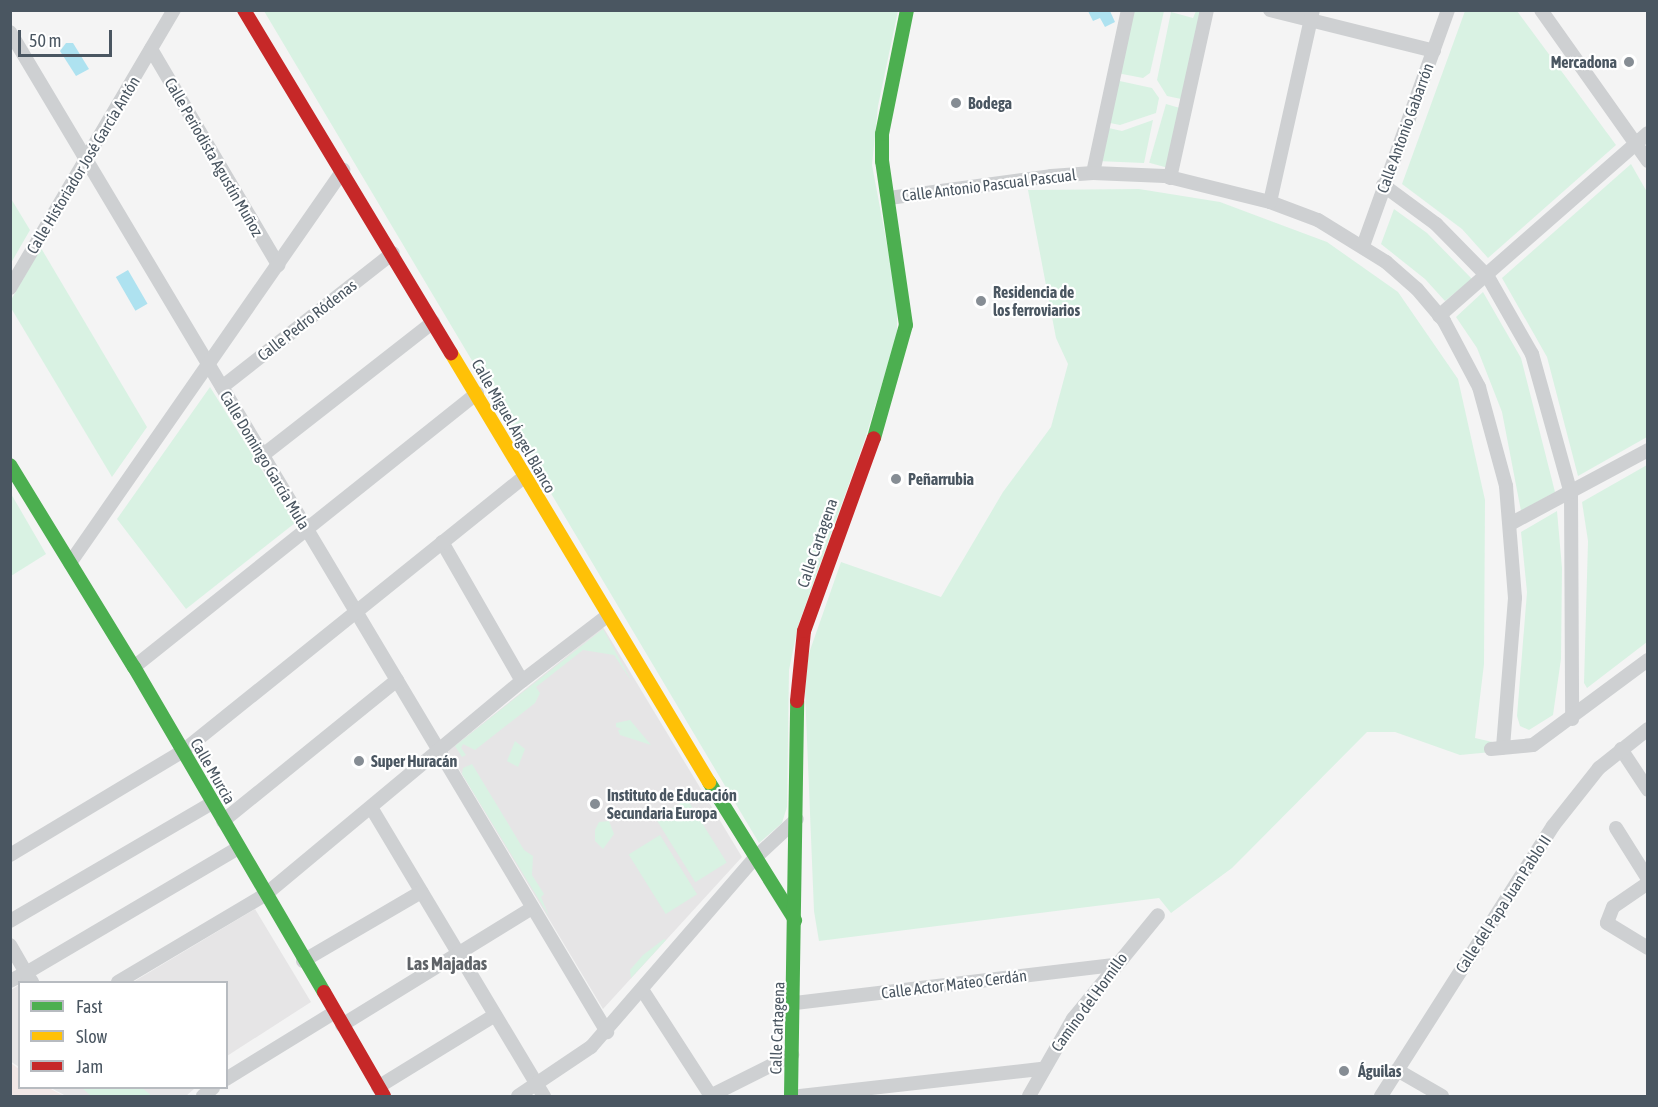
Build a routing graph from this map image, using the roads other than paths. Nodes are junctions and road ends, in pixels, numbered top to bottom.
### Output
1 (174, 10) edge
2 (244, 10) edge
3 (907, 10) edge
4 (1128, 10) edge
5 (1207, 10) edge
6 (1270, 10) edge
7 (1448, 10) edge
8 (1541, 10) edge
9 (1312, 15) edge
10 (10, 32) edge
11 (151, 49) junction
12 (1434, 51) junction
13 (1642, 138) edge
14 (86, 158) junction
15 (1647, 161) edge
16 (343, 170) junction
17 (1093, 173) junction
18 (1170, 178) junction
19 (1383, 185) junction
20 (889, 198) junction
21 (1270, 202) junction
22 (1363, 246) junction
23 (393, 253) junction
24 (278, 265) junction
25 (1488, 277) junction
26 (10, 288) edge
27 (1439, 316) junction
28 (433, 322) junction
29 (208, 364) junction
30 (222, 387) junction
31 (477, 393) junction
32 (1647, 450) edge
33 (263, 455) junction
34 (10, 465) edge
35 (524, 477) junction
36 (1571, 494) junction
37 (1509, 524) junction
38 (306, 528) junction
39 (442, 542) junction
40 (70, 563) junction
41 (355, 610) junction
42 (607, 616) junction
43 (1647, 660) edge
44 (134, 667) junction
45 (397, 680) junction
46 (522, 681) junction
47 (1572, 718) junction
48 (1647, 729) edge
49 (1621, 749) junction
50 (183, 752) junction
51 (439, 752) junction
52 (1647, 790) edge
53 (212, 803) junction
54 (372, 809) junction
55 (797, 819) junction
56 (223, 821) junction
57 (1616, 828) dead end
58 (238, 848) junction
59 (10, 855) edge
60 (755, 858) junction
61 (1647, 881) edge
62 (421, 892) junction
63 (266, 894) junction
64 (532, 908) junction
65 (1158, 915) dead end
66 (795, 920) junction
67 (10, 921) edge
68 (10, 945) edge
69 (1647, 948) edge
70 (460, 952) junction
71 (303, 961) junction
72 (1114, 965) junction
73 (29, 978) edge
74 (10, 981) edge
75 (120, 981) edge
76 (643, 991) junction
77 (795, 1003) junction
78 (335, 1012) junction
79 (495, 1015) junction
80 (342, 1025) junction
81 (607, 1032) junction
82 (792, 1055) junction
83 (1042, 1069) junction
84 (1397, 1070) junction
85 (228, 1078) edge
86 (537, 1084) junction
87 (381, 1092) edge
88 (518, 1096) edge
89 (544, 1096) edge
90 (710, 1096) edge
91 (791, 1096) edge
92 (800, 1096) edge
93 (1029, 1096) edge
94 (1381, 1096) edge
95 (1442, 1096) edge

1 - 11 street, Calle Historiador José García Antón
2 - 16 street, Calle Miguel Ángel Blanco
3 - 20 street, Calle Cartagena
4 - 17 street
5 - 18 street
6 - 9 street
7 - 12 street, Calle Antonio Gabarrón
8 - 13 street
9 - 12 street
9 - 21 street
10 - 14 street, Calle Domingo García Mula
11 - 14 street, Calle Historiador José García Antón
11 - 24 street, Calle Periodista Agustín Muñoz
12 - 19 street, Calle Antonio Gabarrón
13 - 15 street
13 - 25 street
14 - 26 street, Calle Historiador José García Antón
14 - 29 street, Calle Domingo García Mula
16 - 23 street, Calle Miguel Ángel Blanco
16 - 24 street
17 - 18 street, Calle Antonio Pascual Pascual
17 - 20 street, Calle Antonio Pascual Pascual
18 - 21 street, Calle Antonio Pascual Pascual
19 - 22 street, Calle Antonio Gabarrón
19 - 25 street
20 - 55 street, Calle Cartagena
21 - 22 street, Calle Antonio Pascual Pascual
22 - 27 street, Calle Antonio Pascual Pascual
23 - 28 street, Calle Miguel Ángel Blanco
23 - 30 street, Calle Pedro Ródenas
24 - 29 street
25 - 27 street
25 - 36 street
27 - 37 street, Calle Antonio Pascual Pascual
28 - 31 street, Calle Miguel Ángel Blanco
28 - 33 street
29 - 30 street, Calle Domingo García Mula
29 - 40 street
30 - 33 street, Calle Domingo García Mula
31 - 35 street, Calle Miguel Ángel Blanco
31 - 38 street
32 - 36 street
33 - 38 street, Calle Domingo García Mula
34 - 40 street, Calle Murcia
35 - 39 street
35 - 42 street, Calle Miguel Ángel Blanco
36 - 37 street
36 - 47 street
37 - 47 street, Calle Antonio Pascual Pascual
38 - 41 street, Calle Domingo García Mula
38 - 44 street
39 - 41 street
39 - 46 street
40 - 44 street, Calle Murcia
41 - 45 street, Calle Domingo García Mula
41 - 50 street
42 - 46 street
42 - 60 street, Calle Miguel Ángel Blanco
43 - 47 street
44 - 50 street, Calle Murcia
45 - 51 street, Calle Domingo García Mula
45 - 56 street
46 - 51 street
48 - 49 street, Calle del Papa Juan Pablo II
49 - 52 street
49 - 84 street, Calle del Papa Juan Pablo II
50 - 53 street, Calle Murcia
50 - 59 street
51 - 54 street
51 - 64 street, Calle Domingo García Mula
53 - 56 street, Calle Murcia
53 - 67 street
54 - 62 street
54 - 63 street
55 - 60 street
55 - 66 street, Calle Cartagena
56 - 58 street, Calle Murcia
57 - 61 street
58 - 63 street, Calle Murcia
58 - 73 street
60 - 66 street, Calle Miguel Ángel Blanco
60 - 76 street
61 - 69 street
62 - 70 street
62 - 71 street
63 - 71 street, Calle Murcia
63 - 75 street
64 - 70 street
64 - 81 street, Calle Domingo García Mula
65 - 72 street, Camino del Hornillo
66 - 77 street, Calle Cartagena
68 - 73 street
70 - 79 street
70 - 80 street
71 - 78 street, Calle Murcia
72 - 77 street, Calle Actor Mateo Cerdán
72 - 83 street, Camino del Hornillo
73 - 74 street
76 - 81 street
76 - 90 street
77 - 82 street, Calle Cartagena
78 - 80 street, Calle Murcia
78 - 85 street
79 - 86 street
79 - 87 street
80 - 87 street, Calle Murcia
81 - 86 street
82 - 90 street
82 - 91 street, Calle Cartagena
83 - 92 street
83 - 93 street, Camino del Hornillo
84 - 94 street, Calle del Papa Juan Pablo II
84 - 95 street
86 - 88 street
86 - 89 street

